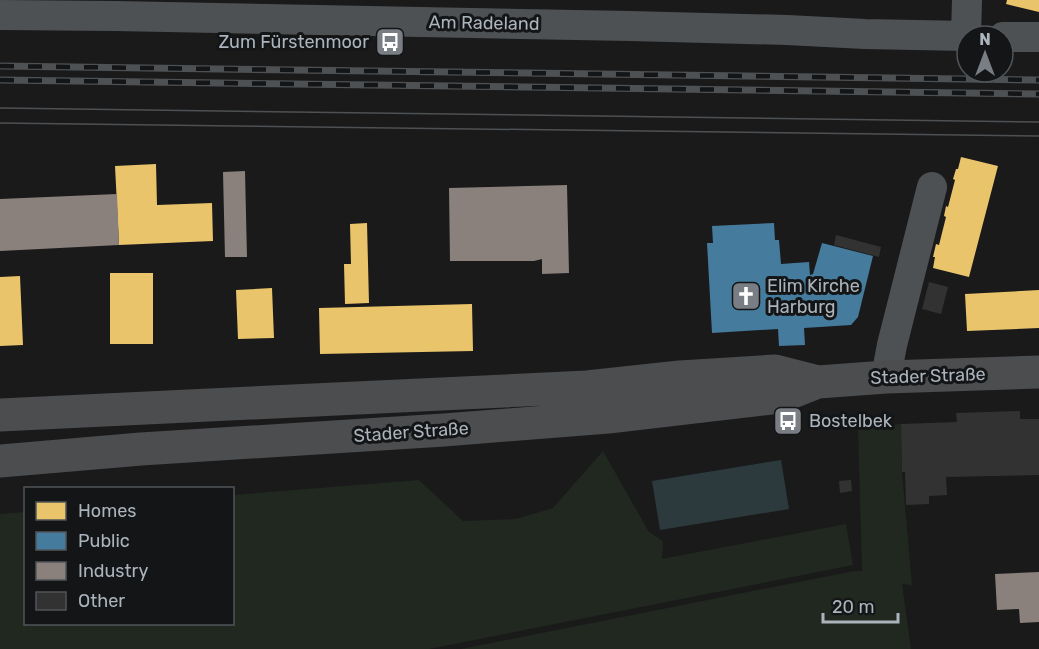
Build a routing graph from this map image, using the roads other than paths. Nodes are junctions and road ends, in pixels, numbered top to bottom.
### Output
1 (967, 0) edge
2 (114, 8) edge
3 (631, 13) edge
4 (0, 15) edge
5 (966, 24) edge
6 (955, 36) edge
7 (1015, 37) edge
8 (1039, 38) edge
9 (932, 187) dead end
10 (1039, 372) edge
11 (886, 377) junction
12 (818, 382) junction
13 (0, 414) edge
14 (0, 461) edge

1 - 5 street
2 - 3 street, Am Radeland
2 - 4 street, Am Radeland
3 - 6 street, Am Radeland
7 - 8 street
9 - 11 street
10 - 11 main road, Stader Straße
11 - 12 main road, Stader Straße
12 - 13 main road, Stader Straße
12 - 14 main road, Stader Straße

